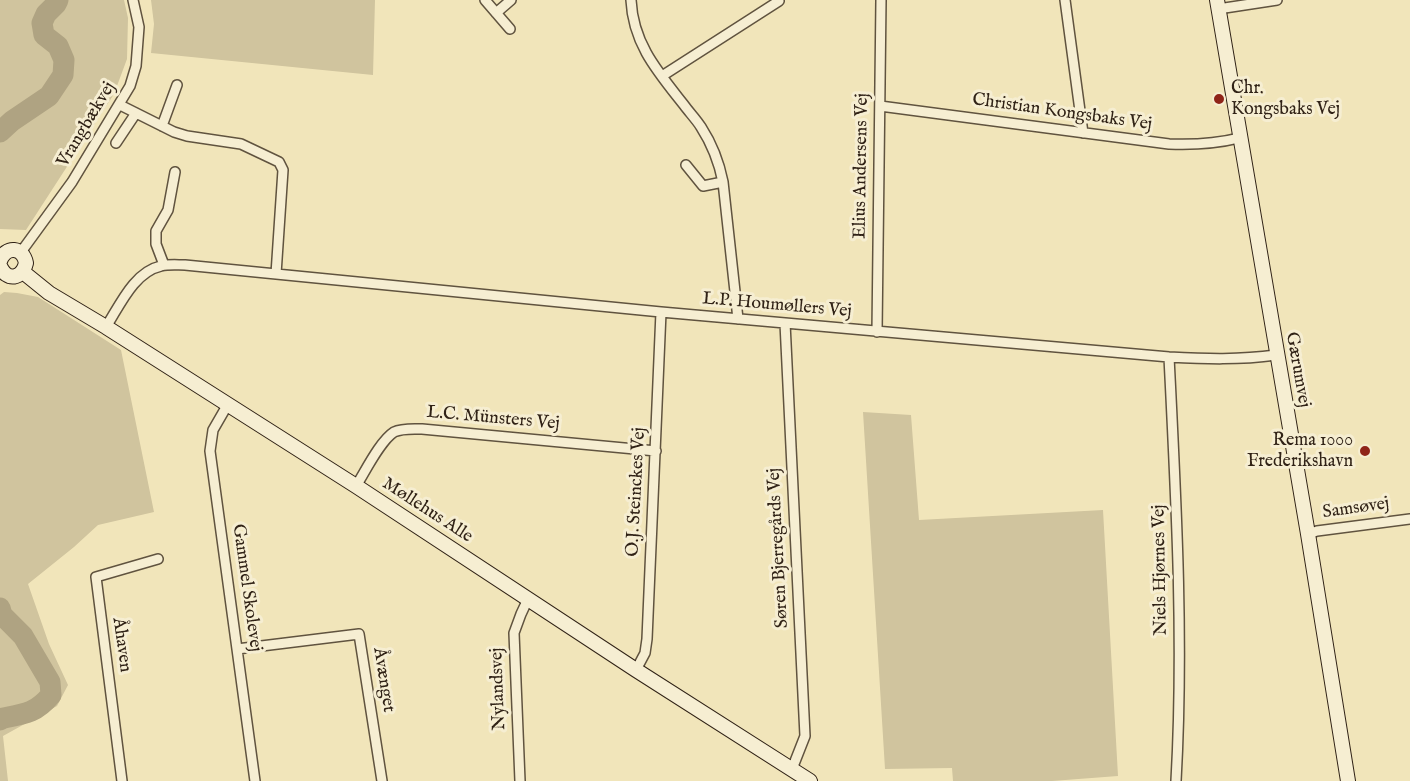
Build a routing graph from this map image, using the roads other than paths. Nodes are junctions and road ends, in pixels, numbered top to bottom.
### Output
1 (133, 0) edge
2 (485, 0) edge
3 (511, 0) edge
4 (631, 0) edge
5 (881, 0) edge
6 (1065, 0) edge
7 (1277, 0) edge
8 (779, 1) edge
9 (1217, 5) edge
10 (496, 14) junction
11 (510, 29) dead end
12 (662, 76) junction
13 (177, 85) dead end
14 (120, 105) junction
15 (880, 106) junction
16 (136, 113) junction
17 (162, 126) junction
18 (1083, 132) junction
19 (1239, 138) junction
20 (116, 143) dead end
21 (686, 165) dead end
22 (175, 172) dead end
23 (723, 182) junction
24 (21, 252) junction
25 (1, 262) edge
26 (164, 265) junction
27 (23, 272) junction
28 (276, 274) junction
29 (661, 312) junction
30 (738, 319) junction
31 (785, 323) junction
32 (106, 327) junction
33 (877, 332) junction
34 (1276, 355) junction
35 (1169, 357) junction
36 (228, 404) junction
37 (656, 450) junction
38 (356, 486) junction
39 (1410, 519) edge
40 (1308, 534) junction
41 (158, 559) dead end
42 (528, 599) junction
43 (237, 649) junction
44 (636, 670) junction
45 (792, 769) junction
46 (122, 781) edge
47 (255, 781) edge
48 (382, 781) edge
49 (520, 781) edge
50 (810, 781) edge
51 (1176, 781) edge
52 (1348, 781) edge

1 - 14 street, Vrangbækvej
2 - 10 street
3 - 10 street
4 - 12 street
5 - 15 street, Elius Andersens Vej
6 - 18 street
7 - 9 street
8 - 12 street
9 - 19 street, Gærumvej
10 - 11 street
12 - 23 street
13 - 17 street
14 - 16 street
14 - 24 street, Vrangbækvej
15 - 18 street, Christian Kongsbaks Vej
15 - 33 street, Elius Andersens Vej
16 - 17 street
16 - 20 street
17 - 28 street
18 - 19 street, Christian Kongsbaks Vej
19 - 34 street, Gærumvej
21 - 23 street
22 - 26 street
23 - 30 street
24 - 25 street
24 - 27 street
25 - 27 street
26 - 28 street, L.P. Houmøllers Vej
26 - 32 street
27 - 32 street, Møllehus Alle
28 - 29 street, L.P. Houmøllers Vej
29 - 30 street, L.P. Houmøllers Vej
29 - 37 street, O.J. Steinckes Vej
30 - 31 street, L.P. Houmøllers Vej
31 - 33 street, L.P. Houmøllers Vej
31 - 45 street, Søren Bjerregårds Vej
32 - 36 street, Møllehus Alle
33 - 35 street, L.P. Houmøllers Vej
34 - 35 street, L.P. Houmøllers Vej
34 - 40 street, Gærumvej
35 - 51 street, Niels Hjørnes Vej
36 - 38 street, Møllehus Alle
36 - 43 street, Gammel Skolevej
37 - 38 street, L.C. Münsters Vej
37 - 44 street, O.J. Steinckes Vej
38 - 42 street, Møllehus Alle
39 - 40 street, Samsøvej
40 - 52 street, Gærumvej
41 - 46 street, Åhaven
42 - 44 street, Møllehus Alle
42 - 49 street, Nylandsvej
43 - 47 street, Gammel Skolevej
43 - 48 street, Åvænget
44 - 45 street, Møllehus Alle
45 - 50 street, Møllehus Alle

